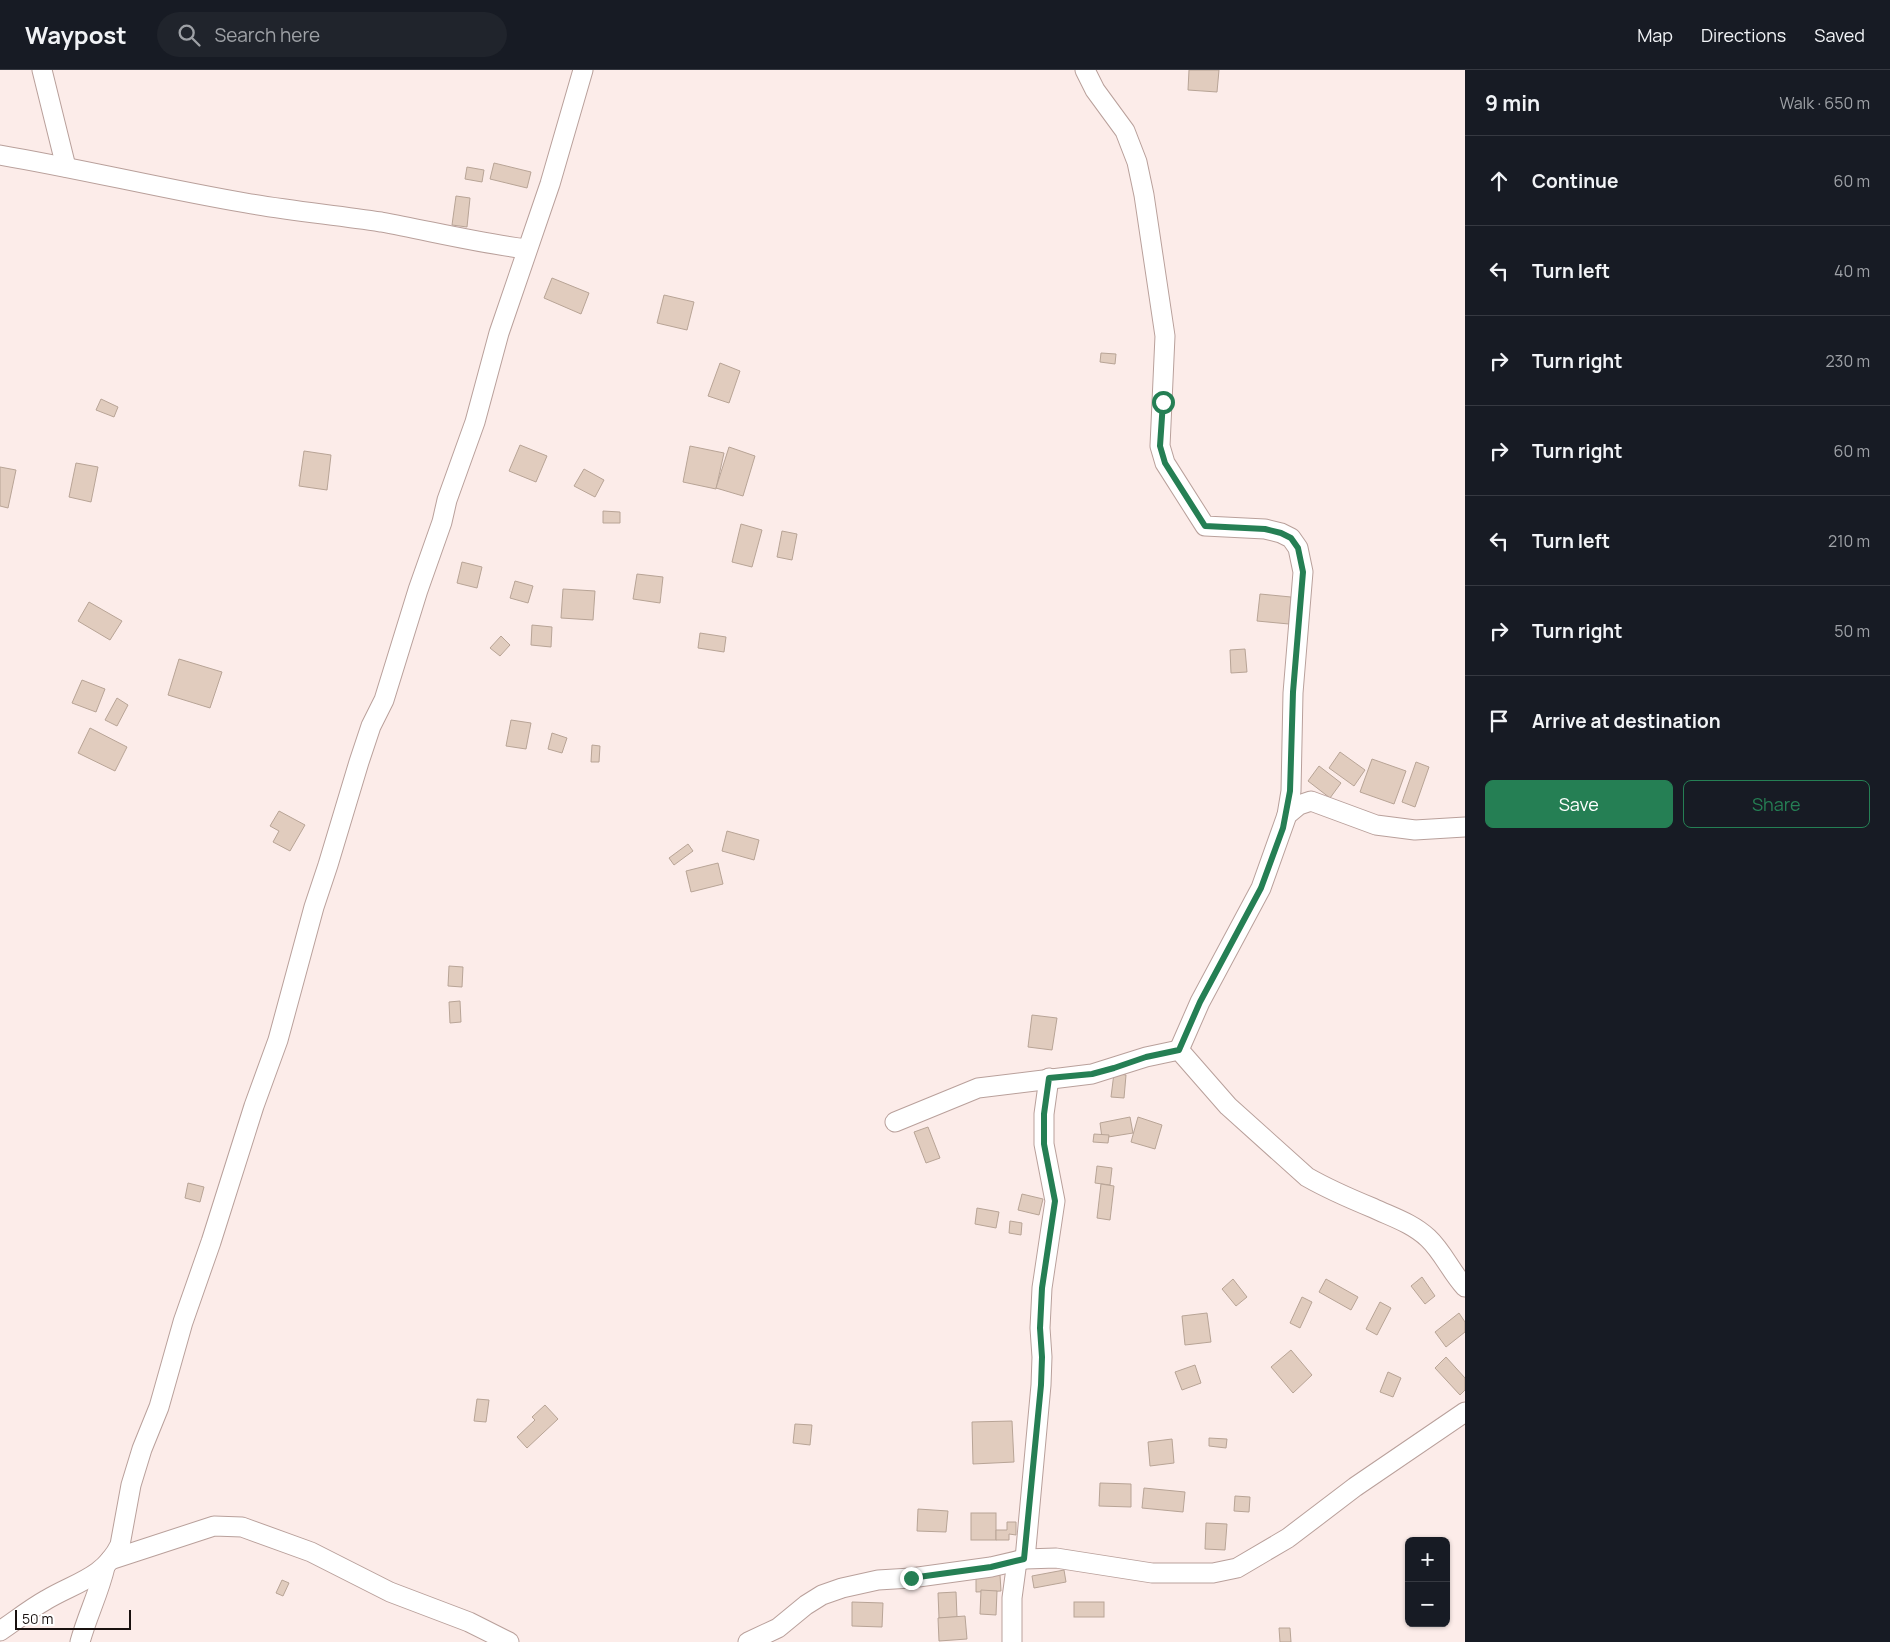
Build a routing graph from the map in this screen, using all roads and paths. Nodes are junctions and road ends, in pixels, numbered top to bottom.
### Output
1 (42, 70) edge
2 (583, 70) edge
3 (1085, 70) edge
4 (0, 156) edge
5 (66, 166) junction
6 (527, 249) junction
7 (1286, 815) junction
8 (1465, 828) edge
9 (1179, 1050) junction
10 (1049, 1078) junction
11 (894, 1122) dead end
12 (1465, 1287) edge
13 (1465, 1412) edge
14 (1021, 1560) junction
15 (108, 1563) junction
16 (0, 1631) edge
17 (80, 1642) edge
18 (509, 1642) edge
19 (748, 1642) edge
20 (1012, 1642) edge

1 - 5 street
2 - 6 street
3 - 7 street
4 - 5 street
5 - 6 street
6 - 15 street
7 - 8 street
7 - 9 street
9 - 10 street
9 - 12 street
10 - 11 street
10 - 14 street
13 - 14 street
14 - 19 street
14 - 20 street
15 - 16 street
15 - 17 street
15 - 18 street

